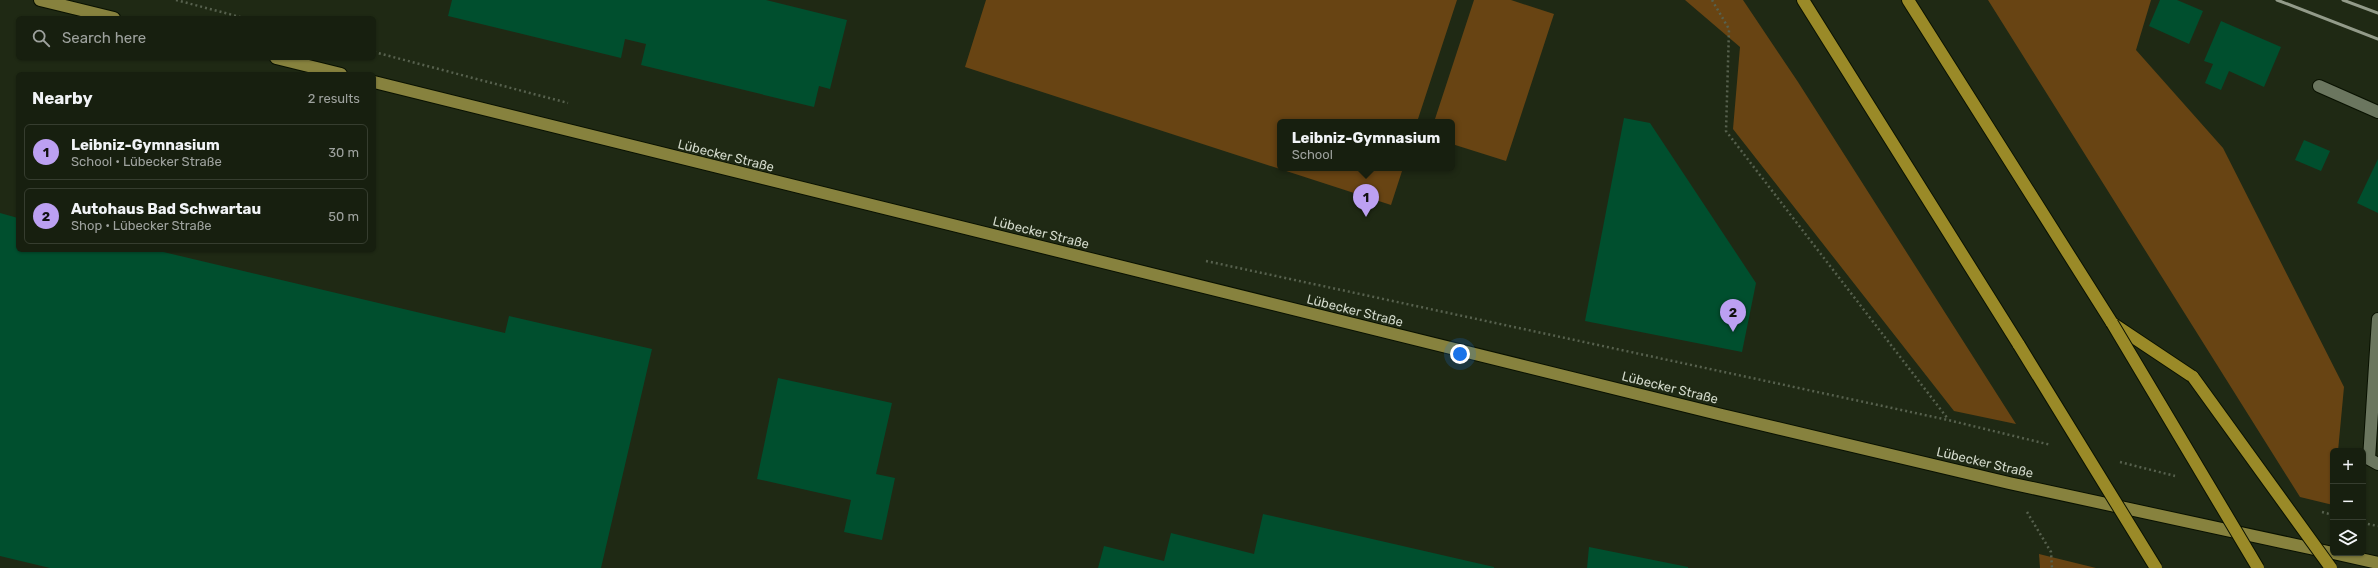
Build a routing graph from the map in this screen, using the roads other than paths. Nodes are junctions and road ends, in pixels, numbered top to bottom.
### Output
1 (40, 0) edge
2 (1803, 0) edge
3 (1908, 0) edge
4 (106, 16) edge
5 (284, 60) edge
6 (333, 72) edge
7 (376, 82) edge
8 (2319, 86) dead end
9 (2378, 112) edge
10 (2378, 319) edge
11 (2112, 322) junction
12 (2378, 464) edge
13 (2330, 552) edge
14 (2346, 556) edge
15 (2378, 563) edge
16 (2156, 568) edge
17 (2258, 568) edge
18 (2331, 568) edge

1 - 4 main road
2 - 16 highway, bridge
3 - 11 highway
5 - 6 main road
7 - 13 main road, Lübecker Straße
8 - 9 lane
10 - 12 lane
11 - 17 highway, bridge
11 - 18 highway, bridge
14 - 15 main road, Lübecker Straße

